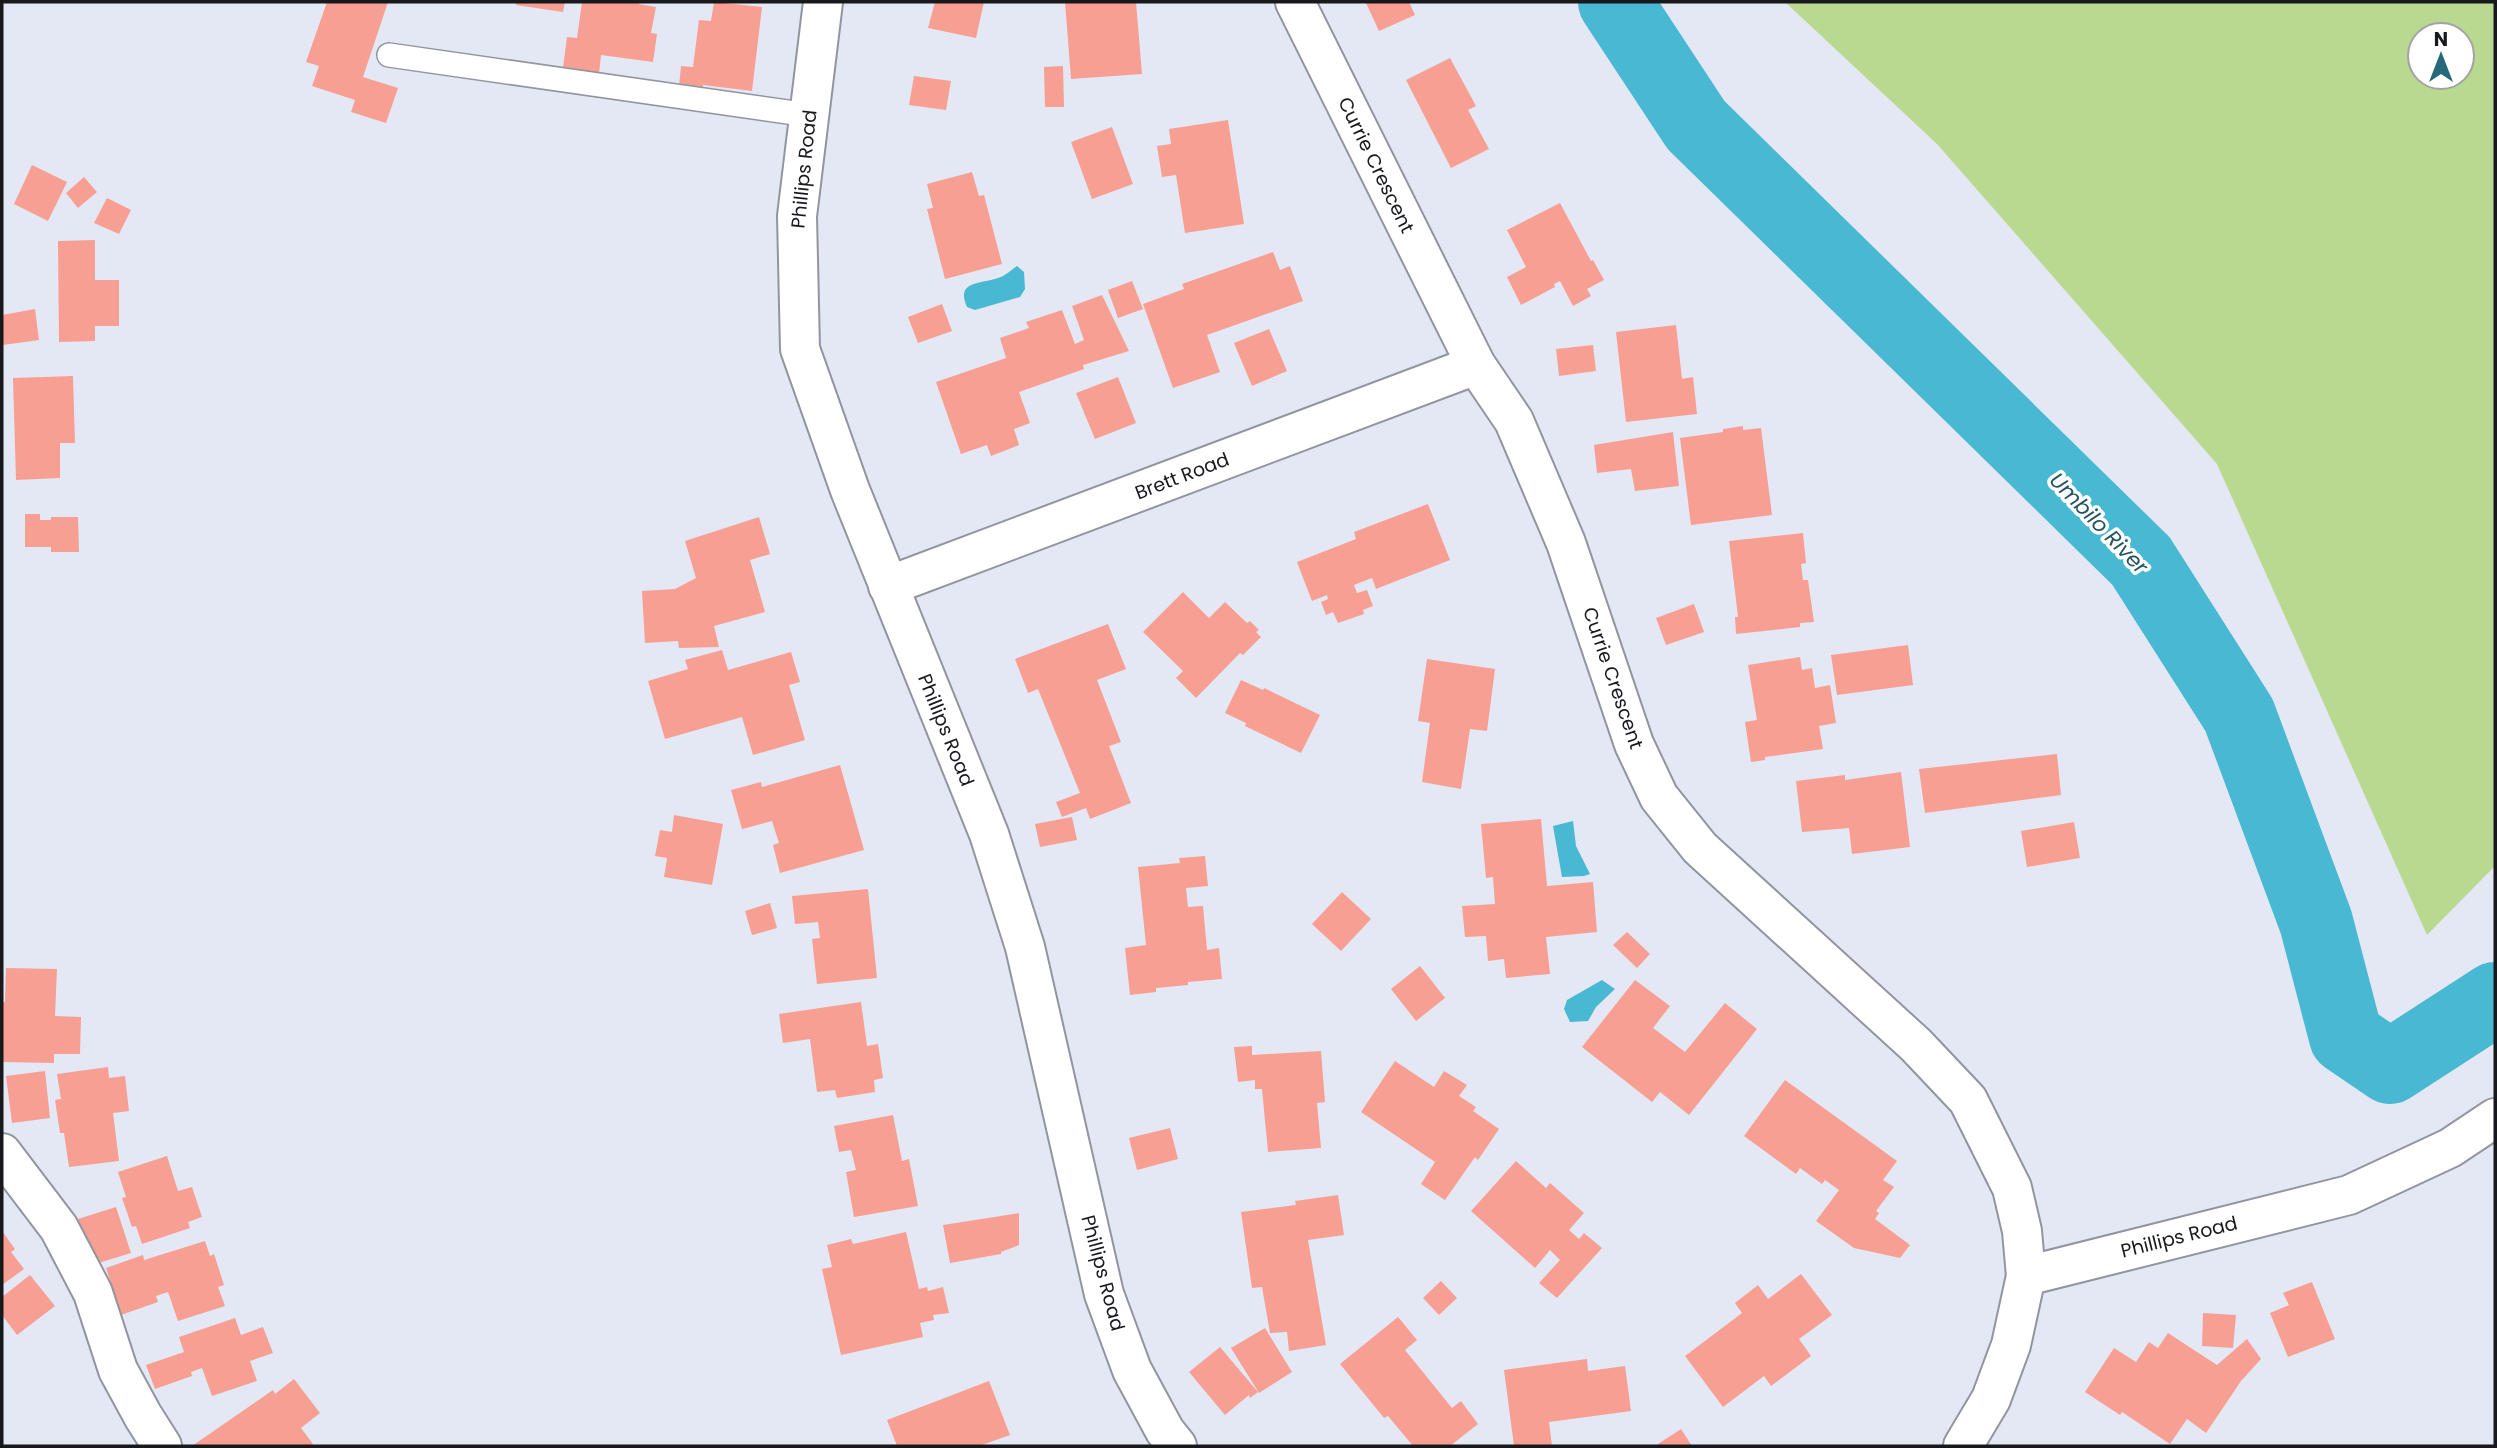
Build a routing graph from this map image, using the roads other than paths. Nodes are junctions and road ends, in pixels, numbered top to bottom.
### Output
1 (823, 2) edge
2 (1295, 2) edge
3 (389, 55) dead end
4 (809, 115) junction
5 (1475, 365) junction
6 (888, 586) junction
7 (2495, 1118) edge
8 (2, 1153) edge
9 (2025, 1276) junction
10 (162, 1446) edge
11 (1177, 1446) edge
12 (1964, 1446) edge

1 - 4 street, Phillips Road
2 - 5 street, Currie Crescent
3 - 4 lane
4 - 6 street, Phillips Road
5 - 6 street, Brett Road
5 - 9 street, Currie Crescent
6 - 11 street, Phillips Road
7 - 9 street, Phillips Road
8 - 10 street
9 - 12 street

